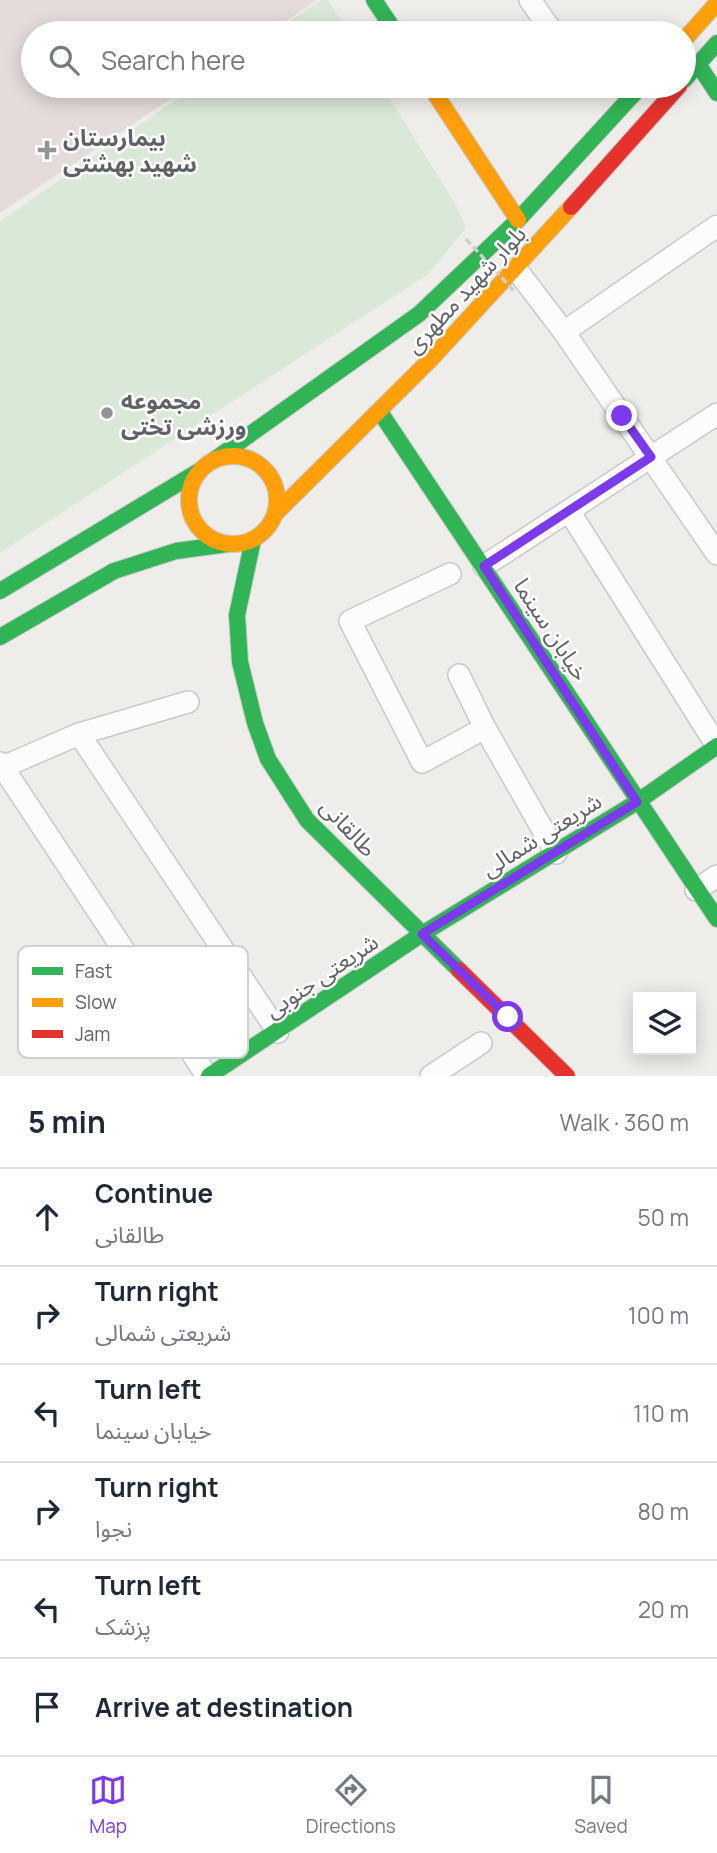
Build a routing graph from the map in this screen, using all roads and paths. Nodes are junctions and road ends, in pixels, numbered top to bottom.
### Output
1 (374, 0) edge
2 (530, 0) edge
3 (388, 21) edge
4 (545, 21) edge
5 (717, 43) edge
6 (698, 64) junction
7 (696, 66) edge
8 (717, 93) edge
9 (438, 98) edge
10 (630, 98) edge
11 (667, 98) edge
12 (518, 220) junction
13 (717, 226) edge
14 (466, 239) dead end
15 (516, 269) junction
16 (514, 292) dead end
17 (564, 332) junction
18 (380, 412) junction
19 (717, 414) edge
20 (651, 457) junction
21 (214, 460) junction
22 (199, 471) junction
23 (569, 511) junction
24 (275, 514) junction
25 (710, 528) edge
26 (253, 540) junction
27 (228, 544) junction
28 (717, 554) edge
29 (484, 566) junction
30 (450, 575) dead end
31 (0, 591) edge
32 (0, 636) edge
33 (459, 675) dead end
34 (188, 702) dead end
35 (485, 728) junction
36 (79, 734) junction
37 (717, 746) edge
38 (1, 765) edge
39 (637, 802) junction
40 (556, 852) junction
41 (717, 876) edge
42 (696, 890) junction
43 (717, 919) edge
44 (422, 934) junction
45 (121, 946) edge
46 (221, 946) edge
47 (248, 987) edge
48 (278, 1032) junction
49 (481, 1042) dead end
50 (248, 1051) edge
51 (196, 1058) edge
52 (237, 1058) edge
53 (208, 1076) edge
54 (431, 1076) edge
55 (567, 1076) edge

1 - 3 main road
2 - 4 street
5 - 6 main road
6 - 7 main road
6 - 8 main road
9 - 12 main road
10 - 12 main road, بلوار شهید مطهری
11 - 15 main road, بلوار شهید مطهری
12 - 21 main road, بلوار شهید مطهری
13 - 17 street
14 - 16 path, bridge
15 - 17 street
15 - 18 main road, بلوار شهید مطهری
17 - 20 street
18 - 24 main road, بلوار شهید مطهری
18 - 29 main road, خیابان سینما
19 - 20 street
20 - 23 street
20 - 25 street
21 - 22 main road
21 - 24 main road
22 - 27 main road
22 - 31 main road
23 - 29 street
23 - 37 street
24 - 26 main road
25 - 28 street
26 - 27 main road
26 - 44 main road, طالقانی
27 - 32 main road
29 - 39 main road, خیابان سینما
30 - 35 street
33 - 35 street
34 - 36 street
35 - 40 street
36 - 38 street
36 - 46 street
37 - 39 main road, شریعتی شمالی
38 - 45 street
39 - 40 main road, شریعتی شمالی
39 - 42 main road, خیابان سینما
40 - 44 main road, شریعتی شمالی
41 - 42 street
42 - 43 main road, خیابان سینما
44 - 48 main road, شریعتی جنوبی
44 - 55 main road, طالقانی
47 - 48 street
48 - 50 main road, شریعتی جنوبی
49 - 54 street
51 - 53 street
52 - 53 main road, شریعتی جنوبی

